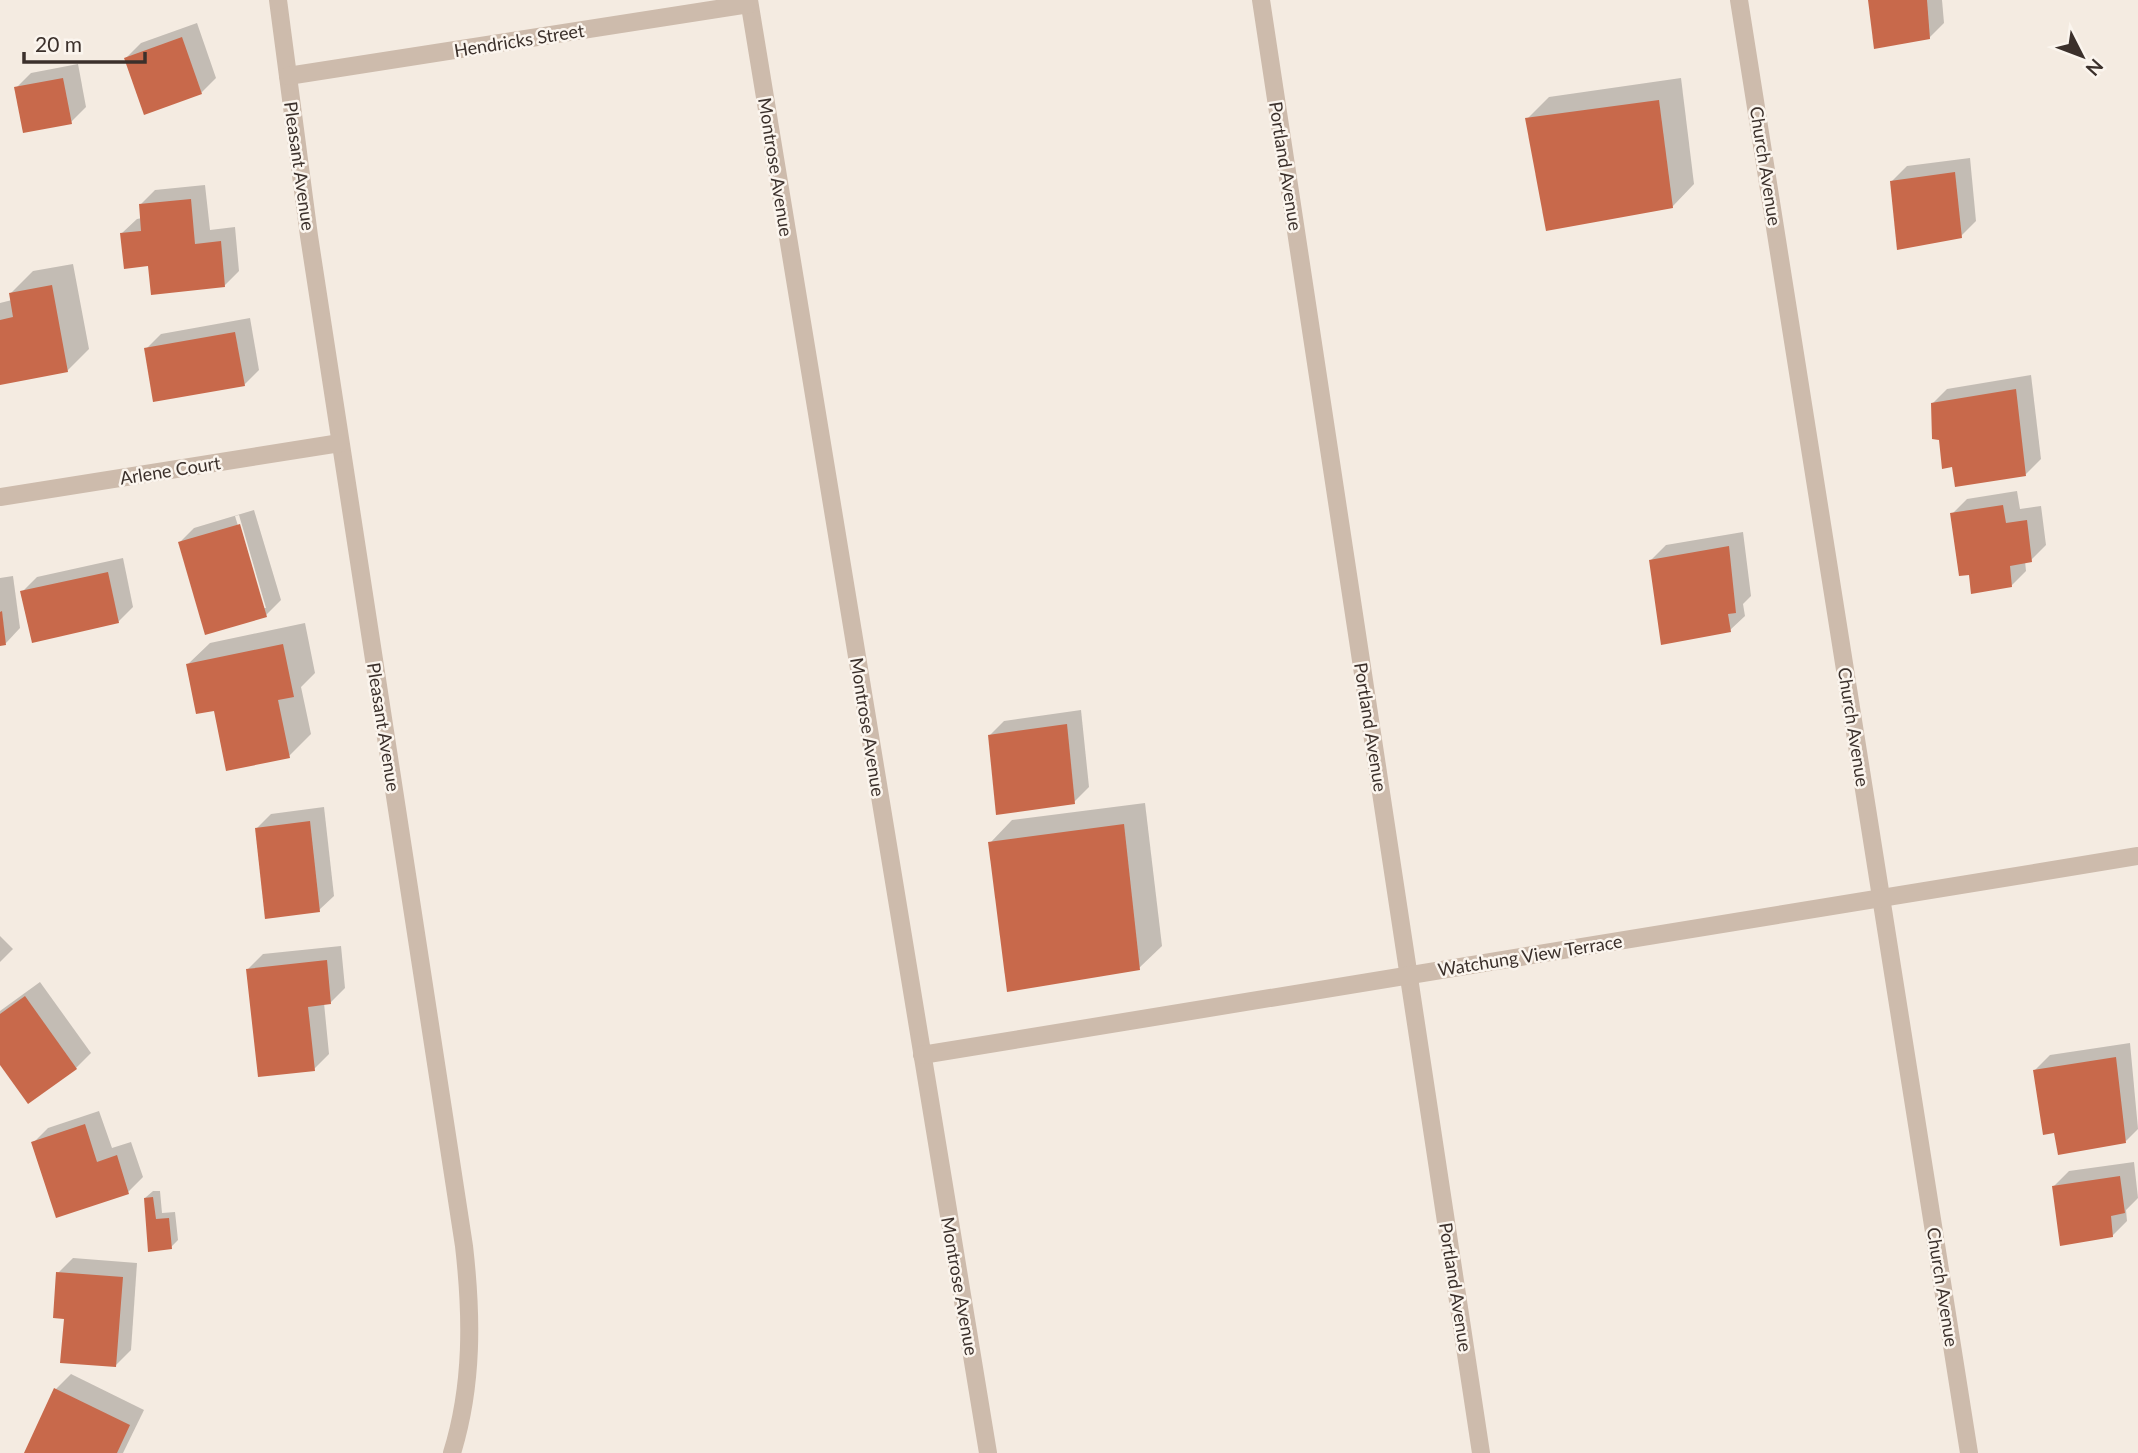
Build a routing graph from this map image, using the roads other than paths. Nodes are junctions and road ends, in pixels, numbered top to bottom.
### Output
1 (278, 0) edge
2 (1261, 0) edge
3 (1739, 0) edge
4 (749, 2) edge
5 (288, 76) junction
6 (341, 443) junction
7 (0, 497) edge
8 (2138, 856) edge
9 (1881, 898) junction
10 (1408, 975) junction
11 (922, 1055) junction
12 (452, 1453) edge
13 (988, 1453) edge
14 (1481, 1453) edge
15 (1969, 1453) edge

1 - 5 street, Pleasant Avenue
2 - 10 street, Portland Avenue
3 - 9 street, Church Avenue
4 - 5 street, Hendricks Street
4 - 11 street, Montrose Avenue
5 - 6 street, Pleasant Avenue
6 - 7 street, Arlene Court
6 - 12 street, Pleasant Avenue
8 - 9 street, Watchung View Terrace
9 - 10 street, Watchung View Terrace
9 - 15 street, Church Avenue
10 - 11 street, Watchung View Terrace
10 - 14 street, Portland Avenue
11 - 13 street, Montrose Avenue

